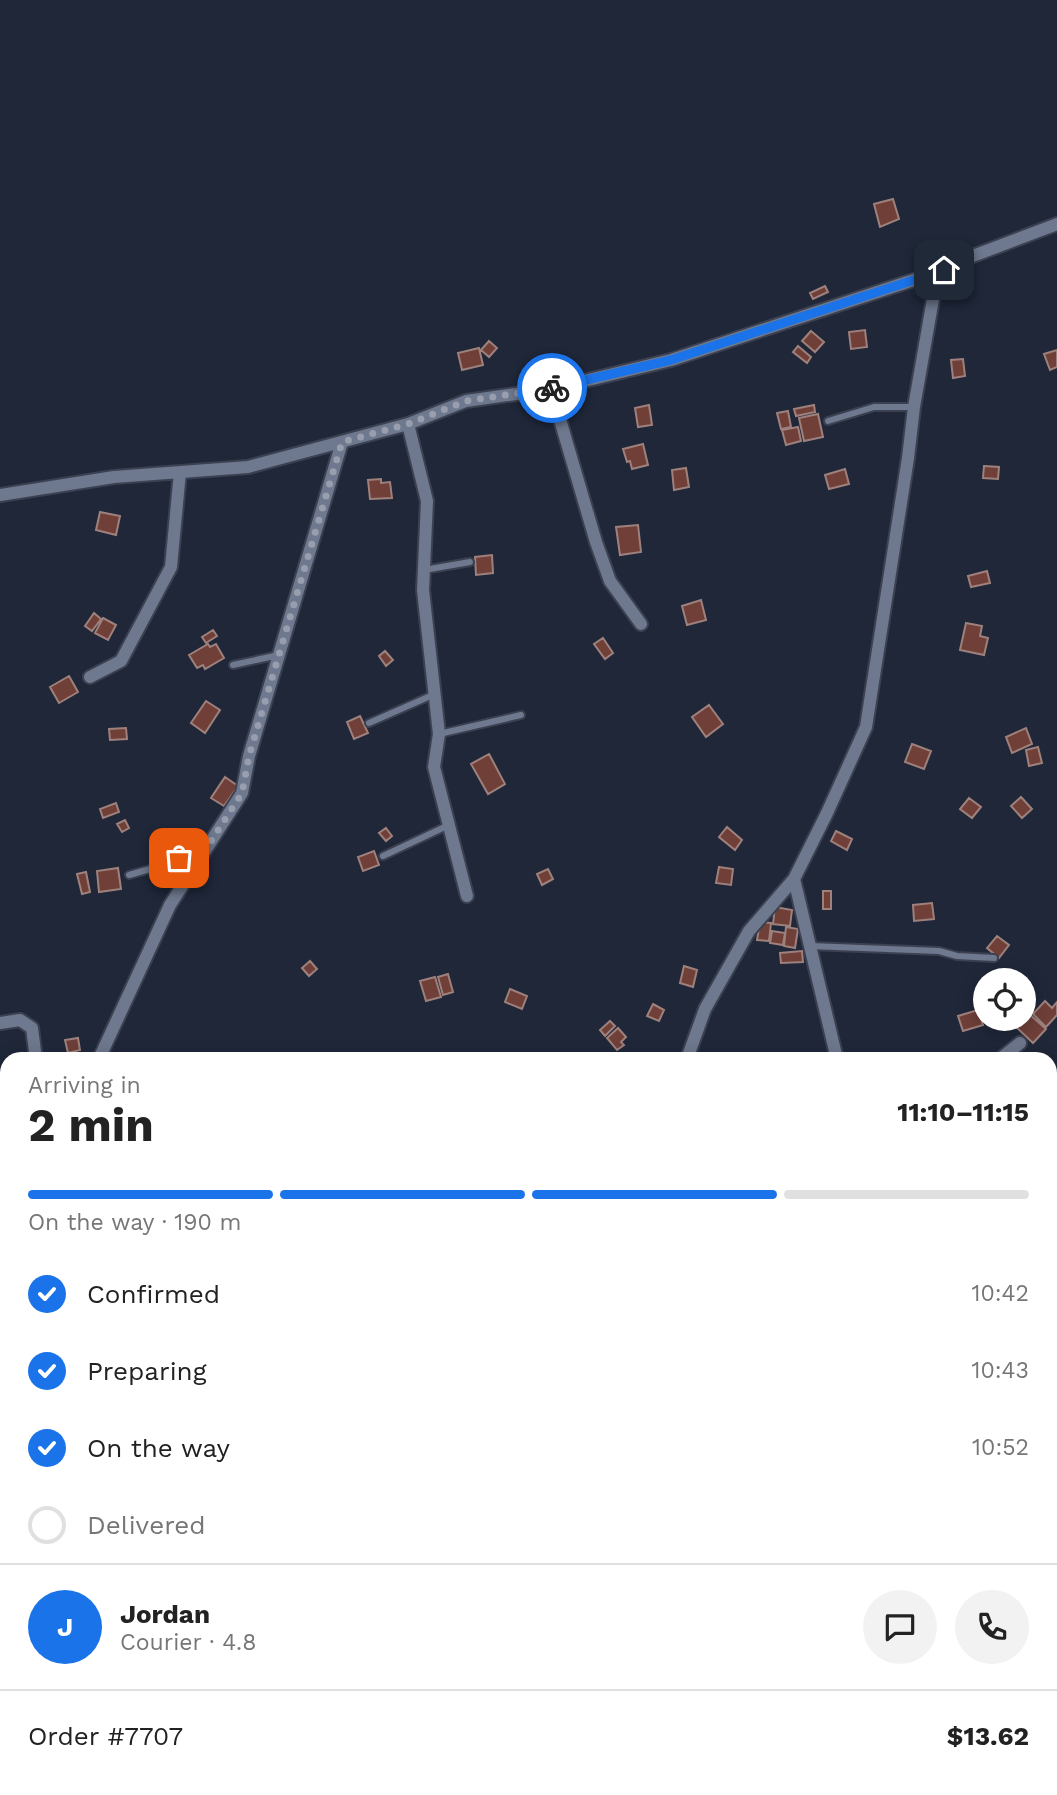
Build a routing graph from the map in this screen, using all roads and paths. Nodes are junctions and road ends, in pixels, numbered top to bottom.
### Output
1 (1057, 225) edge
2 (944, 270) junction
3 (551, 389) junction
4 (914, 407) junction
5 (828, 421) dead end
6 (408, 424) junction
7 (342, 442) junction
8 (180, 472) junction
9 (0, 495) edge
10 (470, 562) dead end
11 (424, 570) junction
12 (640, 624) dead end
13 (279, 655) junction
14 (233, 664) dead end
15 (90, 677) dead end
16 (435, 694) junction
17 (521, 715) dead end
18 (369, 723) dead end
19 (439, 734) junction
20 (449, 825) junction
21 (208, 846) junction
22 (383, 856) dead end
23 (129, 875) dead end
24 (794, 879) junction
25 (467, 896) dead end
26 (810, 946) junction
27 (994, 958) dead end
28 (0, 1023) edge
29 (1020, 1043) dead end
30 (35, 1052) edge
31 (102, 1052) edge
32 (690, 1052) edge
33 (835, 1052) edge
34 (1009, 1052) edge

1 - 2 street
2 - 3 street
2 - 4 street
3 - 6 street
3 - 12 street
4 - 5 lane
4 - 24 street
6 - 7 street
6 - 11 street
7 - 8 street
7 - 13 street
8 - 9 street
8 - 15 street
10 - 11 lane
11 - 16 street
13 - 14 lane
13 - 21 street
16 - 18 lane
16 - 19 street
17 - 19 lane
19 - 20 street
20 - 22 lane
20 - 25 street
21 - 23 lane
21 - 31 street
24 - 26 street
24 - 32 street
26 - 27 lane
26 - 33 street
28 - 30 street
29 - 34 street

